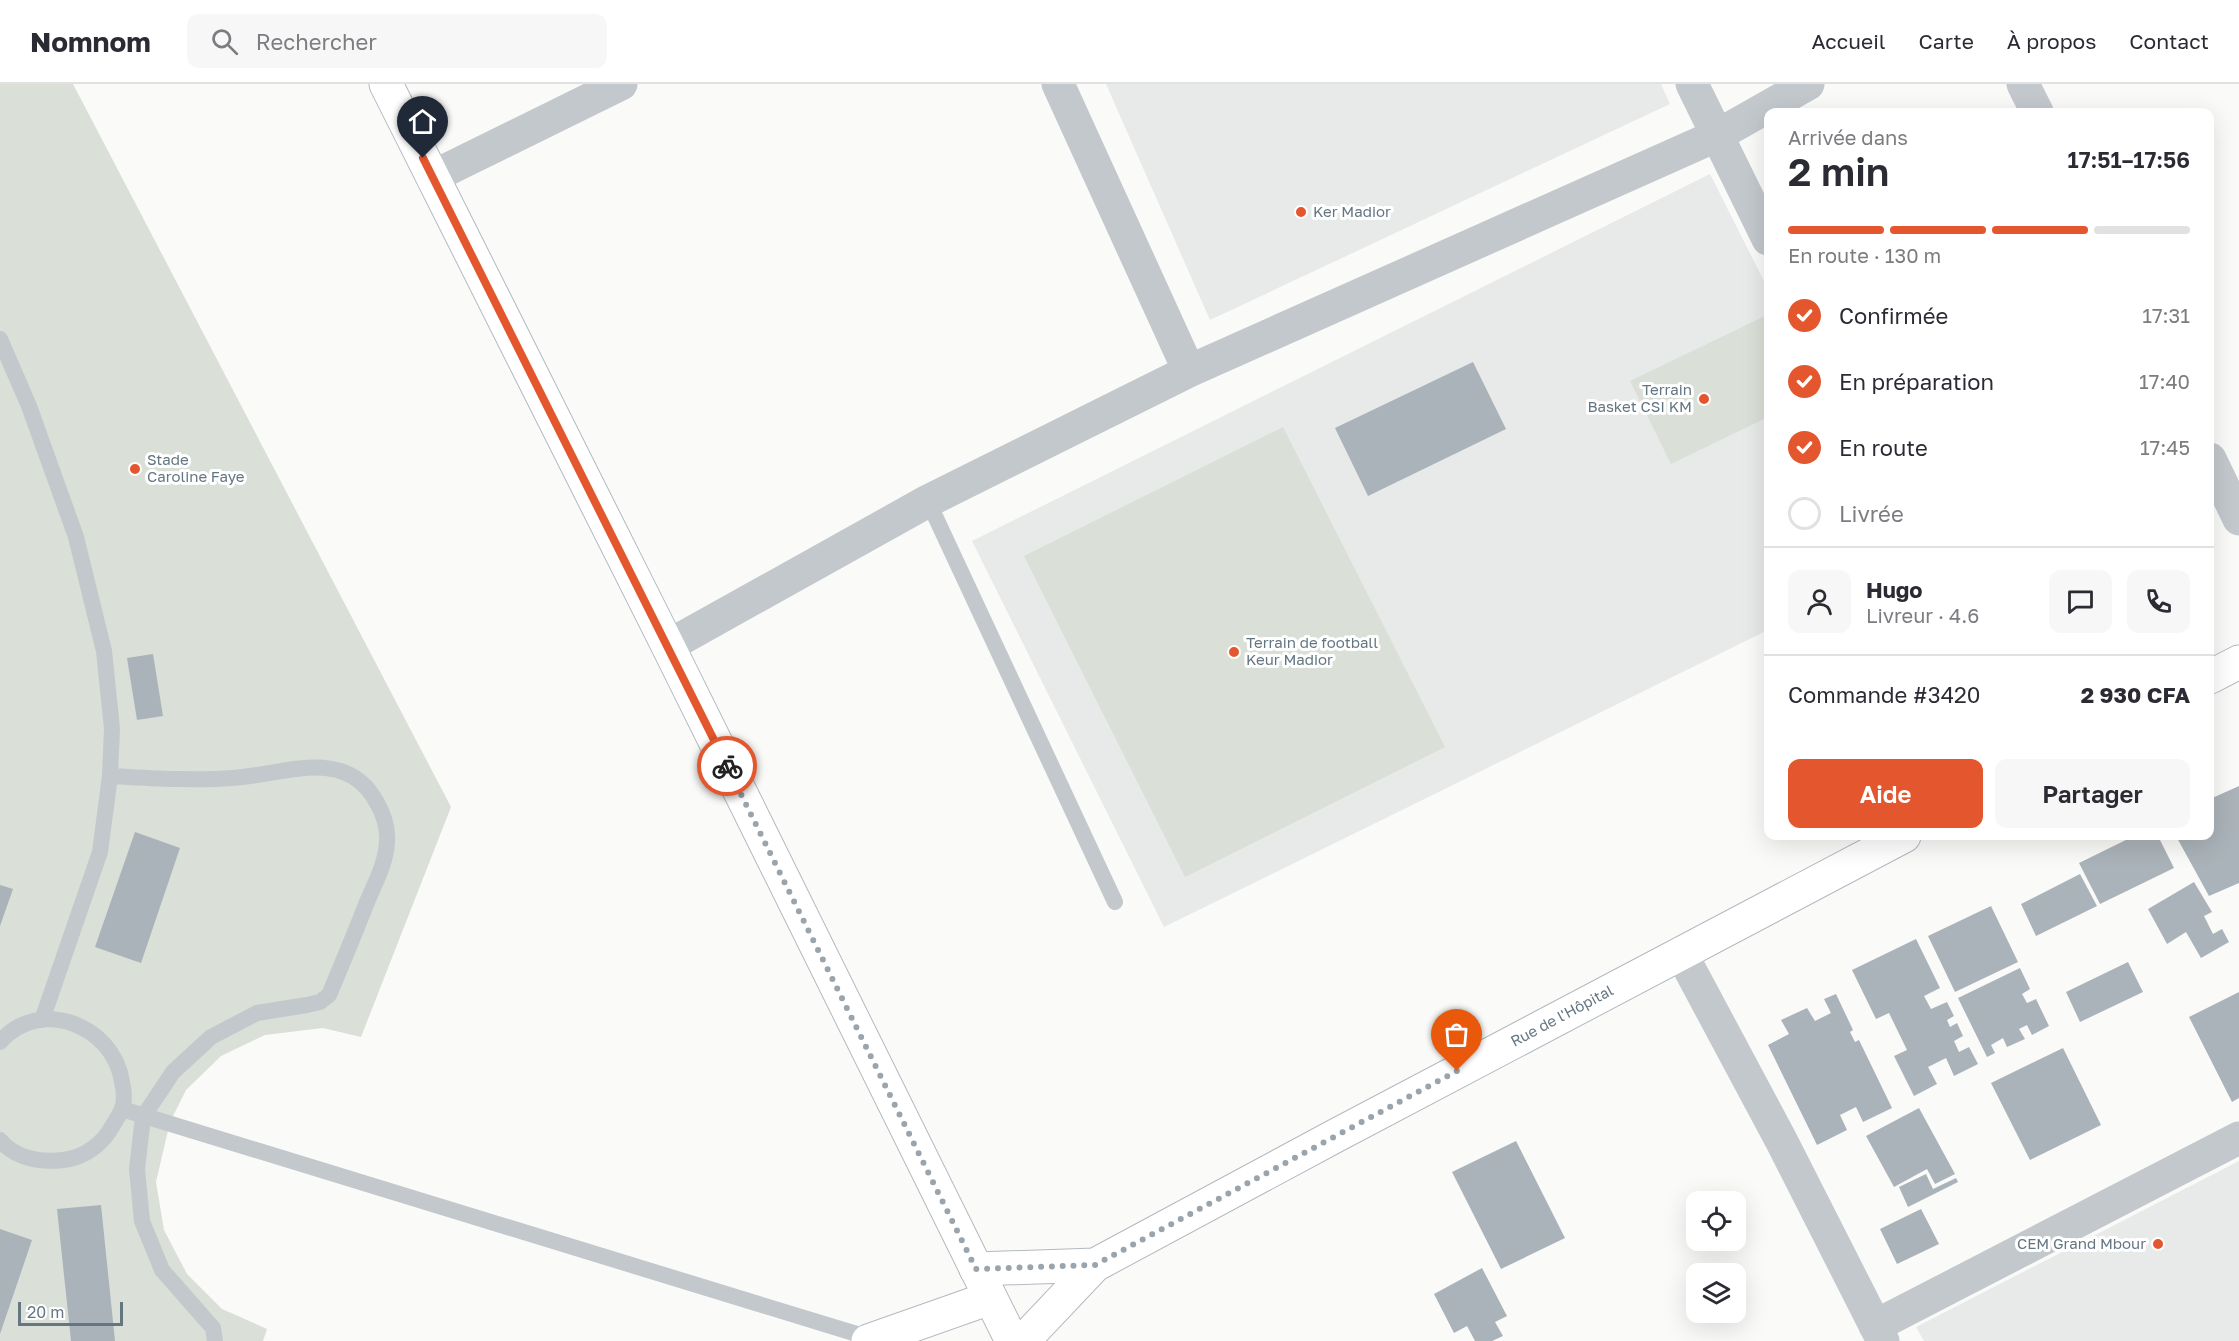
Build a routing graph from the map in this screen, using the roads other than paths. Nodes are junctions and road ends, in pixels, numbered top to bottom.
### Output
1 (386, 84) edge
2 (621, 84) edge
3 (1058, 84) edge
4 (1692, 84) edge
5 (1808, 84) edge
6 (2023, 84) edge
7 (1766, 108) edge
8 (2035, 108) edge
9 (1764, 109) edge
10 (1718, 135) junction
11 (432, 177) junction
12 (1764, 231) edge
13 (0, 339) edge
14 (1189, 371) junction
15 (2214, 467) edge
16 (928, 501) junction
17 (2239, 519) edge
18 (668, 646) junction
19 (2239, 662) edge
20 (2214, 675) edge
21 (110, 776) junction
22 (1896, 840) edge
23 (1114, 902) dead end
24 (1681, 953) junction
25 (42, 1020) junction
26 (0, 1042) edge
27 (122, 1109) junction
28 (144, 1117) junction
29 (2239, 1138) edge
30 (0, 1140) edge
31 (1095, 1265) junction
32 (976, 1269) junction
33 (990, 1298) junction
34 (1879, 1333) edge
35 (871, 1340) edge
36 (215, 1341) edge
37 (1012, 1341) edge
38 (1023, 1341) edge

1 - 11 main road
2 - 11 street
3 - 14 street
4 - 10 street
5 - 7 street
6 - 8 street
9 - 10 street
10 - 12 street
10 - 14 street
11 - 18 main road
13 - 21 lane
14 - 16 street
15 - 17 street
16 - 18 street
16 - 23 lane
18 - 32 main road
19 - 20 main road
21 - 25 lane
21 - 28 lane
22 - 24 main road, Rue de l'Hôpital
24 - 31 main road, Rue de l'Hôpital
24 - 34 street
25 - 26 lane
25 - 27 lane
27 - 28 lane
27 - 30 lane
28 - 35 lane
28 - 36 lane
29 - 34 street
31 - 32 main road
31 - 38 main road
32 - 33 main road
33 - 35 main road
33 - 37 main road

